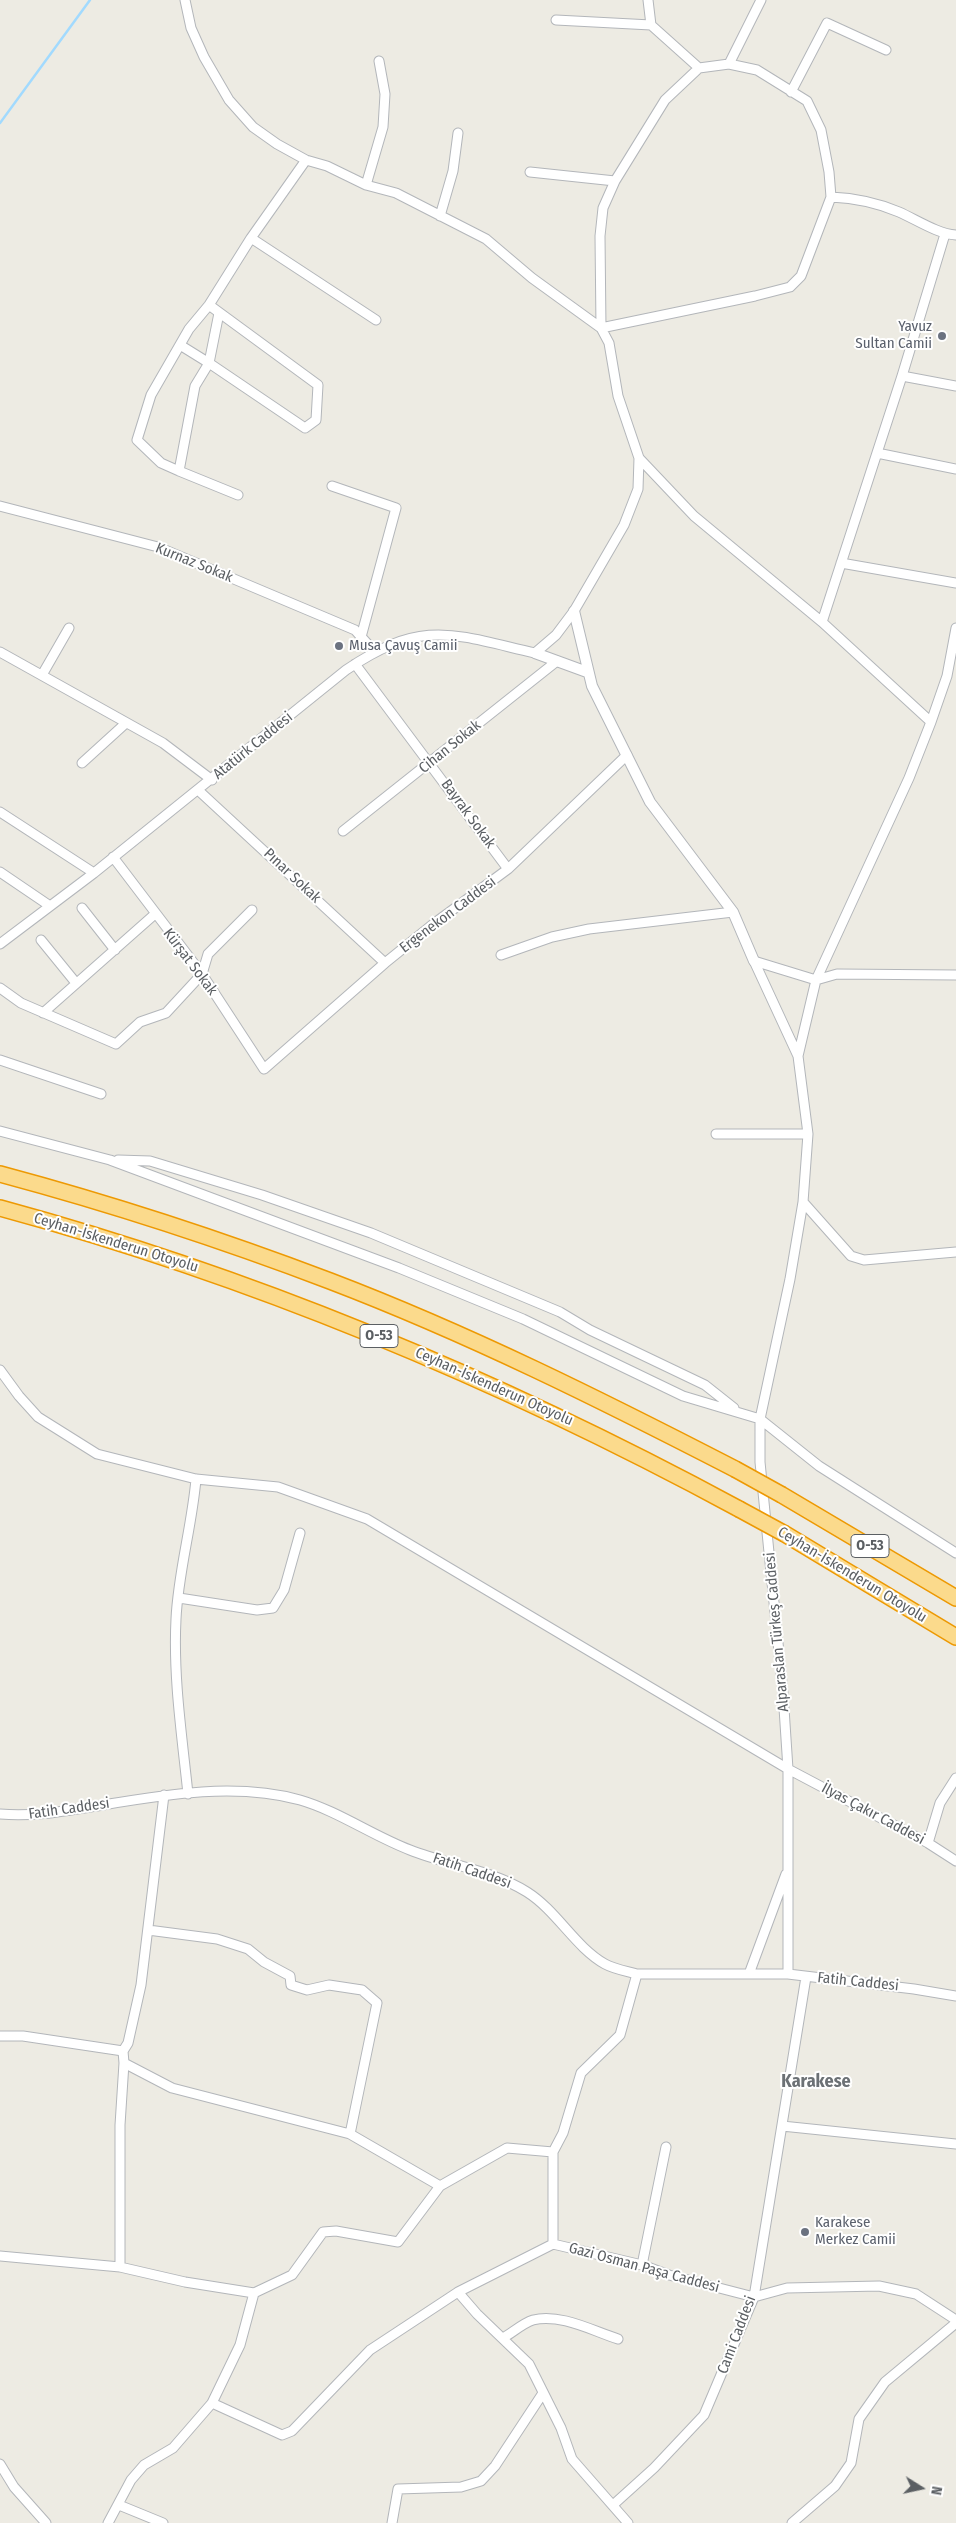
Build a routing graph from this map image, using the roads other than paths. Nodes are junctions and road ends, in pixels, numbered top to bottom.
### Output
1 (185, 0) edge
2 (648, 0) edge
3 (761, 0) edge
4 (556, 20) dead end
5 (651, 26) junction
6 (886, 50) dead end
7 (380, 61) dead end
8 (729, 64) junction
9 (699, 68) junction
10 (792, 92) junction
11 (458, 133) dead end
12 (306, 160) junction
13 (530, 172) dead end
14 (616, 181) junction
15 (366, 185) junction
16 (831, 197) junction
17 (440, 216) junction
18 (945, 234) junction
19 (956, 235) edge
20 (251, 238) junction
21 (209, 305) junction
22 (219, 313) junction
23 (376, 320) dead end
24 (601, 328) junction
25 (180, 345) junction
26 (209, 363) junction
27 (902, 376) junction
28 (956, 386) edge
29 (877, 453) junction
30 (639, 458) junction
31 (956, 469) edge
32 (180, 471) junction
33 (332, 486) dead end
34 (238, 495) dead end
35 (0, 506) edge
36 (841, 563) junction
37 (956, 583) edge
38 (574, 611) junction
39 (822, 622) junction
40 (70, 628) dead end
41 (956, 628) edge
42 (360, 636) junction
43 (374, 651) junction
44 (0, 652) edge
45 (536, 653) junction
46 (557, 661) junction
47 (355, 664) junction
48 (587, 672) junction
49 (42, 675) junction
50 (931, 722) junction
51 (126, 723) junction
52 (627, 755) junction
53 (82, 762) dead end
54 (430, 763) junction
55 (212, 780) junction
56 (198, 790) junction
57 (0, 812) edge
58 (343, 831) dead end
59 (113, 857) junction
60 (508, 869) junction
61 (0, 872) edge
62 (94, 873) junction
63 (50, 906) junction
64 (82, 908) dead end
65 (252, 910) dead end
66 (733, 912) junction
67 (155, 914) junction
68 (41, 940) dead end
69 (0, 944) edge
70 (115, 950) junction
71 (501, 955) dead end
72 (754, 961) junction
73 (385, 963) junction
74 (202, 974) junction
75 (956, 975) edge
76 (816, 980) junction
77 (76, 983) junction
78 (0, 988) edge
79 (43, 1013) junction
80 (798, 1056) junction
81 (0, 1060) edge
82 (264, 1069) joint
83 (100, 1094) dead end
84 (0, 1131) edge
85 (716, 1134) dead end
86 (808, 1134) junction
87 (110, 1160) junction
88 (0, 1174) edge
89 (804, 1202) junction
90 (0, 1208) edge
91 (956, 1252) edge
92 (0, 1370) edge
93 (740, 1413) junction
94 (760, 1419) junction
95 (196, 1479) junction
96 (300, 1534) dead end
97 (956, 1553) edge
98 (179, 1598) junction
99 (956, 1598) edge
100 (956, 1637) edge
101 (788, 1769) junction
102 (956, 1778) edge
103 (188, 1794) junction
104 (164, 1795) junction
105 (0, 1814) edge
106 (928, 1842) junction
107 (956, 1861) edge
108 (788, 1867) junction
109 (148, 1930) junction
110 (637, 1974) junction
111 (749, 1974) junction
112 (788, 1974) junction
113 (806, 1977) junction
114 (956, 1996) edge
115 (0, 2036) edge
116 (123, 2051) junction
117 (124, 2063) junction
118 (782, 2126) junction
119 (350, 2134) junction
120 (956, 2144) edge
121 (666, 2147) dead end
122 (552, 2152) junction
123 (440, 2186) junction
124 (553, 2244) junction
125 (0, 2256) edge
126 (642, 2265) junction
127 (120, 2267) junction
128 (458, 2292) junction
129 (254, 2293) junction
130 (754, 2297) junction
131 (956, 2322) edge
132 (503, 2338) junction
133 (618, 2340) dead end
134 (543, 2393) junction
135 (212, 2403) junction
136 (0, 2464) edge
137 (614, 2505) junction
138 (119, 2506) junction
139 (46, 2523) edge
140 (108, 2523) edge
141 (163, 2523) edge
142 (392, 2523) edge
143 (628, 2523) edge
144 (792, 2523) edge

1 - 12 street
2 - 5 street
3 - 8 street
4 - 5 street
5 - 9 street
6 - 10 street
7 - 15 street
8 - 9 street
8 - 10 street
9 - 14 street
10 - 16 street
11 - 17 street
12 - 15 street
12 - 20 street
13 - 14 street
14 - 24 street
15 - 17 street
16 - 18 street
16 - 24 street
17 - 24 street
18 - 19 street
18 - 27 street
20 - 21 street
20 - 23 street
21 - 22 street
21 - 25 street
22 - 26 street
22 - 26 street
24 - 30 street
25 - 26 street
25 - 32 street
26 - 32 street
27 - 28 street
27 - 29 street
29 - 31 street
29 - 36 street
30 - 38 street
30 - 39 street
32 - 34 street
33 - 42 street
35 - 42 street, Kurnaz Sokak
36 - 37 street
36 - 39 street
38 - 45 street
38 - 48 street
39 - 50 street
40 - 49 street
41 - 50 street
42 - 43 street, Kurnaz Sokak
43 - 45 street, Atatürk Caddesi
43 - 47 street, Atatürk Caddesi
44 - 49 street
45 - 46 street
46 - 48 street
46 - 54 street, Cihan Sokak
47 - 54 street, Bayrak Sokak
47 - 55 street, Atatürk Caddesi
48 - 52 street
49 - 51 street
50 - 76 street
51 - 53 street
51 - 55 street
52 - 60 street, Ergenekon Caddesi
52 - 66 street
54 - 58 street, Cihan Sokak
54 - 60 street, Bayrak Sokak
55 - 56 street, Atatürk Caddesi
56 - 59 street, Atatürk Caddesi
56 - 73 street, Pınar Sokak
57 - 62 street
59 - 62 street, Atatürk Caddesi
59 - 67 street, Kürşat Sokak
60 - 73 street, Ergenekon Caddesi
61 - 63 street
62 - 63 street, Atatürk Caddesi
63 - 69 street, Atatürk Caddesi
64 - 70 street
65 - 74 street
66 - 71 street
66 - 72 street
67 - 70 street
67 - 74 street, Kürşat Sokak
68 - 77 street
70 - 77 street
72 - 76 street
72 - 80 street
73 - 82 street, Ergenekon Caddesi
74 - 79 street
74 - 82 street, Kürşat Sokak
75 - 76 street
76 - 80 street
77 - 79 street
78 - 79 street
80 - 86 street, Alparaslan Türkeş Caddesi
81 - 83 street
84 - 87 street
85 - 86 street
86 - 89 street, Alparaslan Türkeş Caddesi
87 - 93 street
87 - 93 street
88 - 99 highway, Ceyhan-İskenderun Otoyolu / O-53, bridge
89 - 91 street
89 - 94 street, Alparaslan Türkeş Caddesi
90 - 100 highway, Ceyhan-İskenderun Otoyolu / O-53, bridge
92 - 95 street, İlyas Çakır Caddesi
93 - 94 street
94 - 97 street
94 - 101 street, Alparaslan Türkeş Caddesi
95 - 98 street
95 - 101 street, İlyas Çakır Caddesi
96 - 98 street
98 - 103 street
101 - 106 street, İlyas Çakır Caddesi
101 - 108 street, Alparaslan Türkeş Caddesi
102 - 106 street
103 - 104 street, Fatih Caddesi
103 - 110 street, Fatih Caddesi
104 - 105 street, Fatih Caddesi
104 - 109 street
106 - 107 street, İlyas Çakır Caddesi
108 - 111 street
108 - 112 street, Alparaslan Türkeş Caddesi
109 - 116 street
109 - 119 street
110 - 111 street, Fatih Caddesi
110 - 122 street
111 - 112 street, Fatih Caddesi
112 - 113 street, Fatih Caddesi
113 - 114 street, Fatih Caddesi
113 - 118 street, Cami Caddesi
115 - 116 street
116 - 117 street
117 - 119 street
117 - 127 street
118 - 120 street
118 - 130 street, Cami Caddesi
119 - 123 street
121 - 126 street
122 - 123 street
122 - 124 street
123 - 129 street
124 - 126 street, Gazi Osman Paşa Caddesi
124 - 128 street, Gazi Osman Paşa Caddesi
125 - 127 street
126 - 130 street, Gazi Osman Paşa Caddesi
127 - 129 street
128 - 132 street
128 - 135 street, Gazi Osman Paşa Caddesi
129 - 135 street
130 - 131 street
130 - 137 street, Cami Caddesi
131 - 144 street
132 - 133 street
132 - 134 street
134 - 137 street
134 - 142 street
135 - 138 street
136 - 139 street
137 - 143 street
138 - 140 street
138 - 141 street

